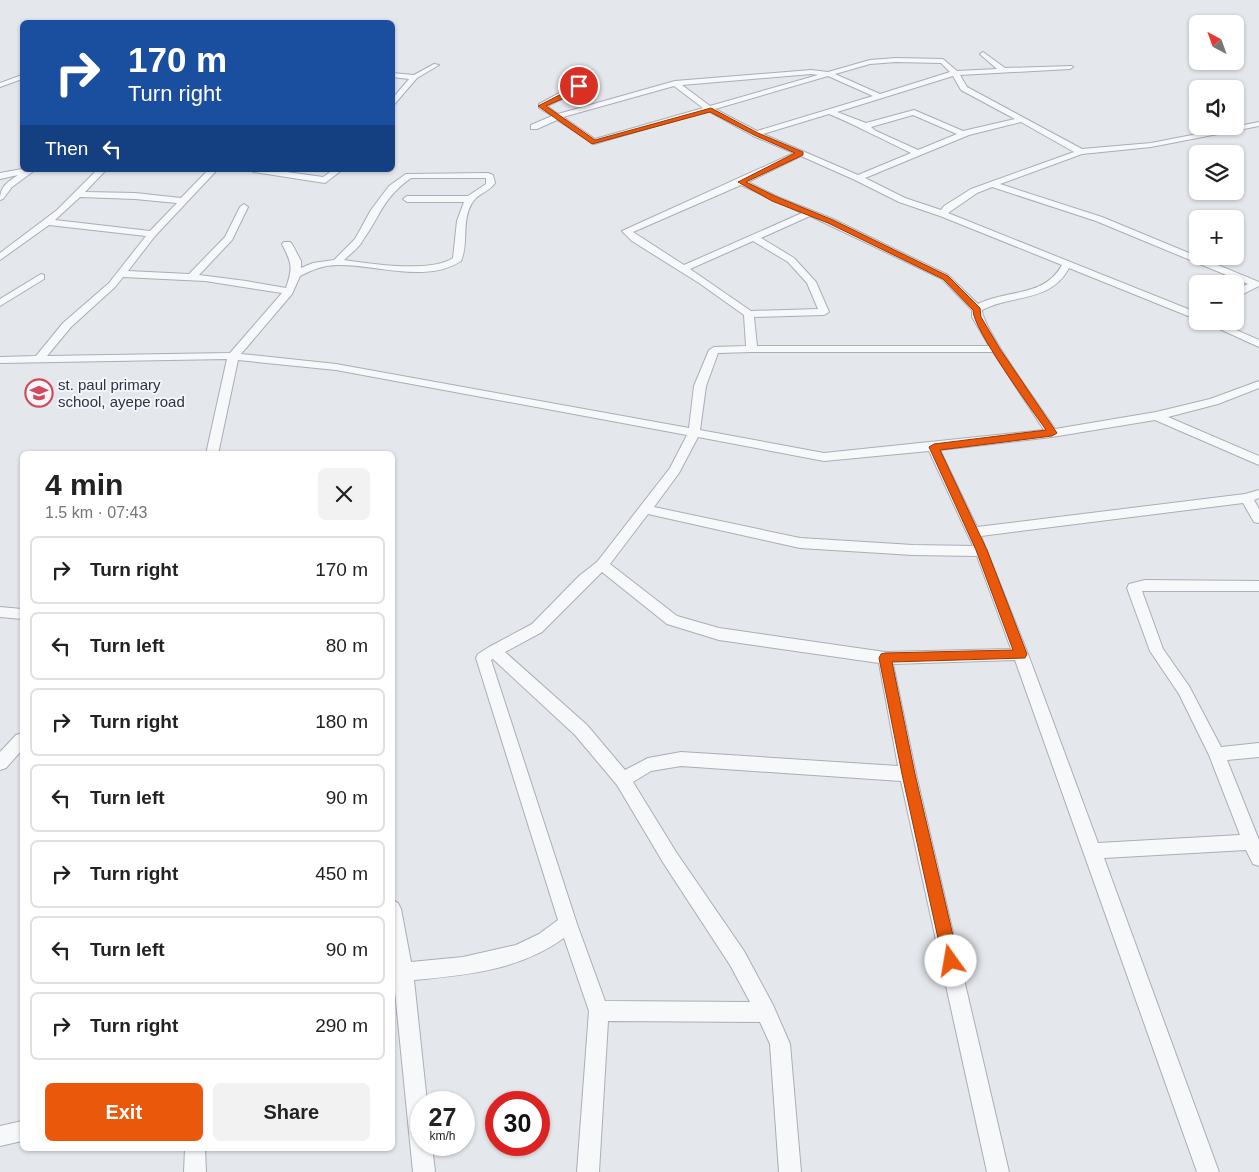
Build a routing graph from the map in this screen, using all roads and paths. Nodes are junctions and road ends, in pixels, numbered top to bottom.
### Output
1 (983, 54) dead end
2 (436, 66) dead end
3 (1070, 68) dead end
4 (1002, 70) junction
5 (955, 73) junction
6 (828, 74) junction
7 (395, 75) edge
8 (415, 77) junction
9 (20, 78) edge
10 (587, 80) dead end
11 (674, 83) junction
12 (0, 85) edge
13 (879, 96) junction
14 (395, 100) edge
15 (711, 110) junction
16 (829, 112) junction
17 (558, 116) junction
18 (1020, 120) junction
19 (1259, 124) edge
20 (865, 126) junction
21 (1244, 126) edge
22 (534, 127) dead end
23 (756, 134) junction
24 (963, 134) junction
25 (1198, 135) edge
26 (1081, 152) junction
27 (801, 153) junction
28 (918, 153) junction
29 (21, 172) edge
30 (28, 172) edge
31 (100, 172) edge
32 (211, 172) edge
33 (268, 172) edge
34 (335, 172) edge
35 (0, 176) edge
36 (858, 178) junction
37 (741, 182) junction
38 (991, 184) junction
39 (79, 194) junction
40 (0, 197) edge
41 (407, 199) dead end
42 (470, 199) junction
43 (185, 201) junction
44 (244, 207) dead end
45 (810, 213) junction
46 (943, 214) junction
47 (48, 222) junction
48 (152, 234) junction
49 (754, 238) junction
50 (287, 244) dead end
51 (0, 257) edge
52 (337, 262) junction
53 (1067, 264) junction
54 (683, 269) junction
55 (120, 274) junction
56 (296, 274) junction
57 (1234, 275) edge
58 (193, 276) junction
59 (41, 277) dead end
60 (1244, 279) edge
61 (1244, 290) edge
62 (289, 292) junction
63 (0, 303) edge
64 (977, 309) junction
65 (1189, 312) edge
66 (749, 314) junction
67 (1227, 330) edge
68 (1259, 344) edge
69 (752, 349) junction
70 (996, 349) junction
71 (233, 356) junction
72 (39, 359) junction
73 (0, 360) edge
74 (1258, 384) edge
75 (1156, 416) junction
76 (694, 433) junction
77 (1052, 433) junction
78 (934, 447) junction
79 (213, 451) edge
80 (1259, 460) edge
81 (1259, 494) edge
82 (1246, 498) junction
83 (645, 509) junction
84 (1259, 519) edge
85 (974, 532) junction
86 (982, 550) junction
87 (602, 565) junction
88 (1259, 586) edge
89 (0, 612) edge
90 (20, 614) edge
91 (494, 651) junction
92 (1021, 654) junction
93 (885, 658) junction
94 (20, 742) edge
95 (1259, 750) edge
96 (1217, 754) junction
97 (0, 763) edge
98 (908, 774) junction
99 (623, 780) junction
100 (1251, 842) junction
101 (1093, 851) junction
102 (1259, 858) edge
103 (568, 924) junction
104 (395, 926) edge
105 (404, 972) junction
106 (599, 1012) junction
107 (766, 1012) junction
108 (20, 1131) edge
109 (0, 1136) edge
110 (195, 1151) edge
111 (195, 1172) edge
112 (424, 1172) edge
113 (588, 1172) edge
114 (790, 1172) edge
115 (998, 1172) edge
116 (1208, 1172) edge

1 - 4 street
2 - 8 street
3 - 4 street
4 - 5 street
5 - 6 street
5 - 13 street
5 - 18 street
6 - 11 street
6 - 13 street
6 - 15 street
7 - 8 street
8 - 14 street
9 - 12 street
10 - 17 street
11 - 15 street
11 - 17 street
13 - 16 street
15 - 17 street
15 - 23 street
16 - 20 street
16 - 23 street
17 - 22 street
18 - 24 street
18 - 26 street
19 - 21 street
20 - 24 street
20 - 28 street
23 - 27 street
24 - 28 street
25 - 26 street
26 - 38 street
27 - 36 street
27 - 37 street
28 - 36 street
29 - 35 street
30 - 40 street
31 - 39 street
32 - 43 street
33 - 34 street
36 - 46 street
37 - 45 street
37 - 54 street
38 - 46 street
38 - 57 street
39 - 43 street
39 - 47 street
41 - 42 street
42 - 52 street
42 - 52 street
43 - 48 street
44 - 58 street
45 - 49 street
45 - 64 street
46 - 53 street
47 - 48 street
47 - 51 street
48 - 55 street
49 - 54 street
49 - 66 street
50 - 56 street
52 - 56 street
53 - 64 street
53 - 65 street
54 - 66 street
55 - 58 street
55 - 72 street
56 - 62 street
58 - 62 street
59 - 63 street
60 - 61 street
62 - 71 street
64 - 70 street
66 - 69 street
67 - 68 street
69 - 70 street
69 - 76 street
70 - 77 street
71 - 72 street
71 - 76 street
71 - 79 street
72 - 73 street
74 - 75 street
75 - 77 street
75 - 80 street
76 - 78 street
76 - 83 street
77 - 78 street
78 - 85 street
81 - 82 street
82 - 84 street
82 - 85 street
83 - 86 street
83 - 87 street
85 - 86 street
86 - 92 street
87 - 91 street
87 - 93 street
88 - 96 street
89 - 90 street
91 - 99 street
91 - 103 street
92 - 93 street
92 - 101 street
93 - 98 street
94 - 97 street
95 - 96 street
96 - 100 street
98 - 99 street
98 - 115 street
99 - 107 street
100 - 101 street
100 - 102 street
101 - 116 street
103 - 105 street
103 - 106 street
104 - 105 street
105 - 112 street
106 - 107 street
106 - 113 street
107 - 114 street
108 - 109 street
110 - 111 street

